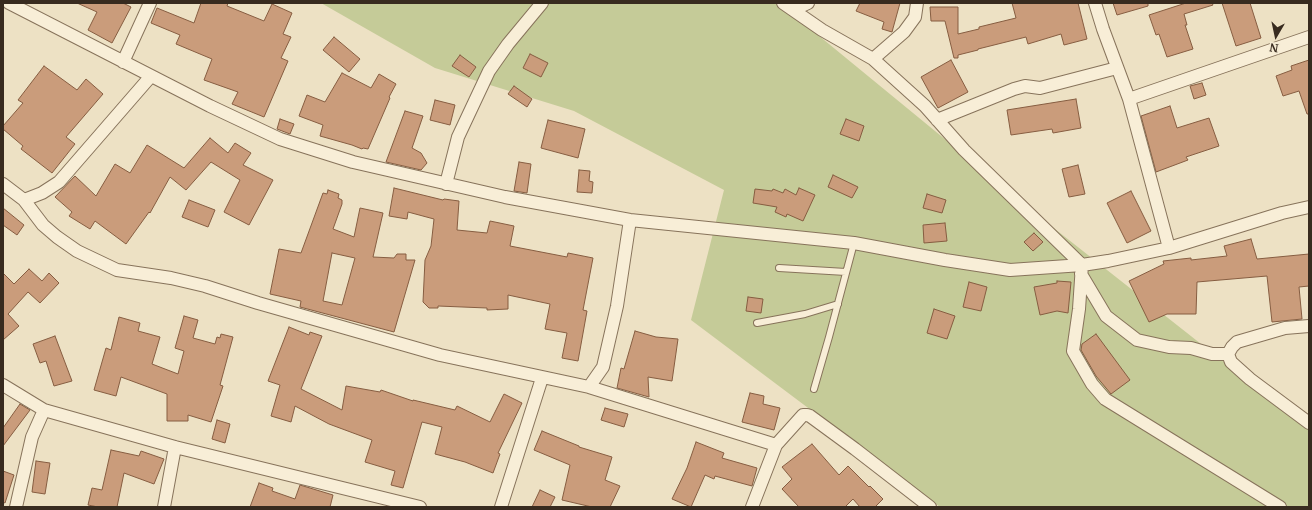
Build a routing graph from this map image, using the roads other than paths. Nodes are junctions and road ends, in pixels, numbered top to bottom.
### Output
1 (9, 3) edge
2 (150, 3) edge
3 (542, 3) edge
4 (808, 3) edge
5 (917, 3) edge
6 (1095, 3) edge
7 (788, 7) edge
8 (1309, 37) edge
9 (873, 59) junction
10 (124, 62) junction
11 (1117, 68) junction
12 (151, 76) junction
13 (1129, 98) junction
14 (937, 120) junction
15 (3, 184) edge
16 (446, 184) junction
17 (24, 200) junction
18 (1309, 207) edge
19 (630, 220) junction
20 (854, 243) junction
21 (1169, 248) junction
22 (779, 268) dead end
23 (1081, 269) junction
24 (846, 272) junction
25 (838, 304) junction
26 (757, 323) dead end
27 (1309, 326) edge
28 (1228, 354) junction
29 (542, 378) junction
30 (3, 385) edge
31 (589, 387) junction
32 (814, 389) dead end
33 (44, 410) junction
34 (1309, 423) edge
35 (776, 445) junction
36 (175, 447) junction
37 (16, 507) edge
38 (164, 507) edge
39 (420, 507) edge
40 (500, 507) edge
41 (752, 507) edge
42 (930, 507) edge
43 (1280, 507) edge

1 - 10 street
2 - 10 street
3 - 16 street
4 - 7 street
5 - 9 street
6 - 11 street
7 - 9 street
8 - 13 street
9 - 14 street
10 - 12 street
11 - 13 street
11 - 14 street
12 - 16 street
12 - 17 street
13 - 21 street
14 - 23 street
15 - 17 street
16 - 19 street
17 - 29 street
18 - 21 street
19 - 20 street
19 - 31 street
20 - 23 street
20 - 24 lane
21 - 23 street
22 - 24 lane
23 - 28 street
23 - 43 street
24 - 25 lane
25 - 26 lane
25 - 32 lane
27 - 28 street
28 - 34 street
29 - 31 street
29 - 40 street
30 - 33 street
31 - 35 street
33 - 36 street
33 - 37 street
35 - 41 street
35 - 42 street
36 - 38 street
36 - 39 street

